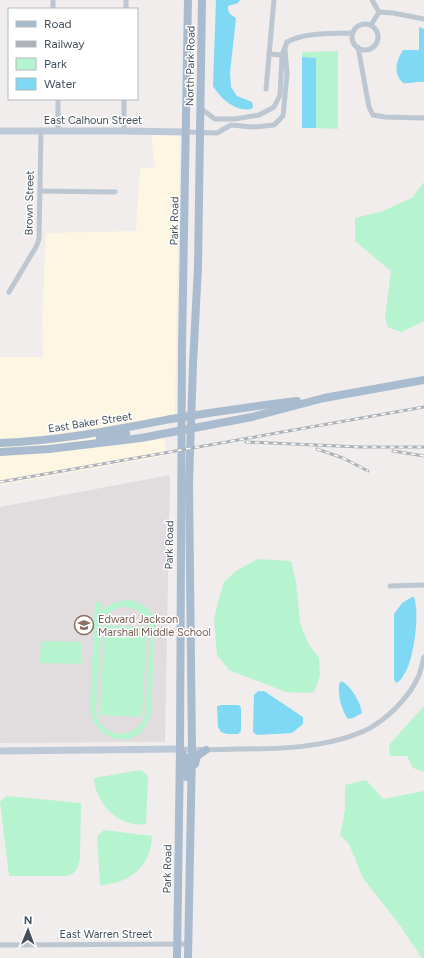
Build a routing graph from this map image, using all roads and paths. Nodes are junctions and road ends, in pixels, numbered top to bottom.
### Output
1 (188, 0) edge
2 (202, 0) edge
3 (274, 0) edge
4 (372, 0) edge
5 (379, 12) junction
6 (424, 19) edge
7 (371, 25) junction
8 (353, 33) junction
9 (285, 47) junction
10 (358, 47) junction
11 (269, 54) junction
12 (282, 55) junction
13 (266, 89) dead end
14 (279, 98) junction
15 (285, 98) junction
16 (58, 100) edge
17 (124, 100) edge
18 (200, 108) junction
19 (258, 116) junction
20 (424, 118) edge
21 (231, 119) junction
22 (231, 125) junction
23 (261, 126) junction
24 (41, 130) junction
25 (58, 130) junction
26 (0, 131) edge
27 (124, 131) junction
28 (186, 132) junction
29 (200, 133) junction
30 (40, 191) junction
31 (115, 192) dead end
32 (9, 292) dead end
33 (424, 380) edge
34 (324, 398) junction
35 (191, 416) junction
36 (182, 424) junction
37 (191, 428) junction
38 (0, 443) edge
39 (0, 452) edge
40 (424, 585) edge
41 (390, 586) dead end
42 (424, 658) edge
43 (180, 667) junction
44 (0, 750) edge
45 (180, 750) junction
46 (192, 750) junction
47 (206, 750) junction
48 (190, 827) junction
49 (177, 943) junction
50 (188, 944) junction
51 (0, 945) edge
52 (177, 958) edge
53 (183, 958) edge
54 (188, 958) edge

1 - 28 main road, North Park Road
2 - 18 main road, North Park Road
3 - 11 street
4 - 5 street
5 - 6 street
5 - 7 street
7 - 8 street
7 - 10 street
8 - 9 street
8 - 10 street
9 - 12 street
9 - 15 street
10 - 20 street
11 - 12 street
11 - 13 street
12 - 14 street
14 - 15 street
14 - 19 street
15 - 23 street
16 - 25 street
17 - 27 street
18 - 21 street
18 - 29 main road, North Park Road
19 - 21 street
19 - 23 street
21 - 22 street
22 - 23 street
22 - 29 street
24 - 25 street, East Calhoun Street
24 - 26 street, East Calhoun Street
24 - 30 street, Brown Street
25 - 27 street, East Calhoun Street
27 - 28 street, East Calhoun Street
28 - 29 street
28 - 36 main road, Park Road
29 - 35 main road, Park Road
30 - 31 street
30 - 32 street, Brown Street
33 - 34 main road
34 - 35 main road
34 - 37 main road
35 - 36 main road
35 - 37 main road, Park Road
36 - 37 main road
36 - 38 main road, East Baker Street
36 - 39 main road, East Baker Street
36 - 43 main road, Park Road
37 - 46 main road, Park Road
40 - 41 street
42 - 47 street
43 - 45 main road, Park Road
43 - 46 main road
44 - 45 street
45 - 46 street
45 - 48 main road
45 - 49 main road, Park Road
46 - 47 street
46 - 48 main road, Park Road
47 - 48 main road
48 - 50 main road, Park Road
49 - 50 street, East Warren Street
49 - 51 street, East Warren Street
49 - 52 main road, Park Road
49 - 53 main road
50 - 54 main road, Park Road

